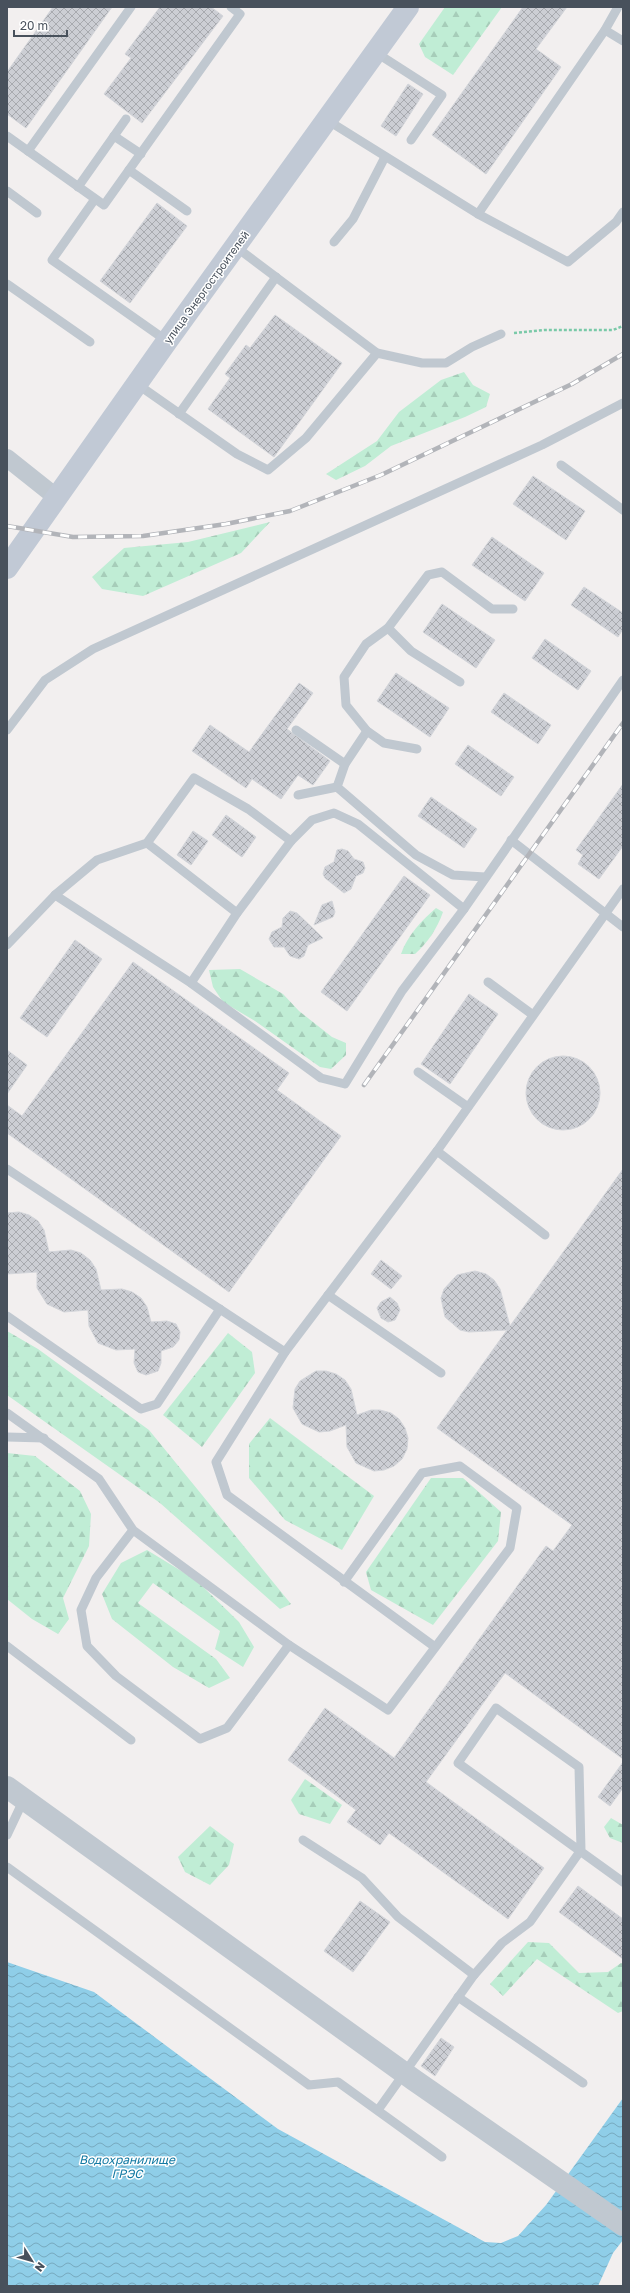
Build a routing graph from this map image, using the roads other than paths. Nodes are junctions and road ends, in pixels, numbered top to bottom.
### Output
1 (131, 7) edge
2 (231, 7) edge
3 (408, 7) edge
4 (618, 7) edge
5 (606, 30) junction
6 (623, 41) edge
7 (375, 52) junction
8 (126, 119) dead end
9 (327, 120) junction
10 (7, 136) edge
11 (114, 136) junction
12 (411, 140) dead end
13 (28, 151) junction
14 (141, 154) junction
15 (385, 157) junction
16 (129, 170) junction
17 (78, 187) junction
18 (7, 191) edge
19 (95, 199) junction
20 (187, 211) dead end
21 (623, 212) edge
22 (37, 213) dead end
23 (478, 214) junction
24 (334, 242) dead end
25 (236, 247) junction
26 (276, 277) junction
27 (7, 284) edge
28 (501, 334) road end
29 (166, 341) junction
30 (90, 342) dead end
31 (377, 353) junction
32 (137, 384) junction
33 (623, 403) edge
34 (179, 414) junction
35 (7, 458) edge
36 (561, 465) dead end
37 (56, 497) junction
38 (623, 510) edge
39 (7, 568) edge
40 (513, 609) dead end
41 (388, 628) junction
42 (623, 680) edge
43 (460, 682) dead end
44 (7, 730) edge
45 (296, 730) dead end
46 (367, 731) junction
47 (417, 749) dead end
48 (345, 764) junction
49 (337, 787) junction
50 (298, 795) dead end
51 (511, 840) junction
52 (291, 841) junction
53 (146, 843) junction
54 (485, 877) junction
55 (623, 889) edge
56 (55, 895) junction
57 (464, 909) junction
58 (237, 913) junction
59 (605, 914) junction
60 (623, 927) edge
61 (7, 946) edge
62 (488, 982) dead end
63 (191, 983) junction
64 (533, 1015) junction
65 (418, 1072) dead end
66 (468, 1107) junction
67 (437, 1151) junction
68 (7, 1169) edge
69 (545, 1235) dead end
70 (328, 1295) junction
71 (220, 1309) junction
72 (7, 1316) edge
73 (285, 1352) junction
74 (441, 1373) dead end
75 (7, 1413) edge
76 (7, 1437) edge
77 (44, 1438) junction
78 (133, 1530) junction
79 (344, 1582) junction
80 (289, 1645) junction
81 (7, 1646) edge
82 (435, 1647) junction
83 (131, 1740) dead end
84 (7, 1787) edge
85 (24, 1799) junction
86 (7, 1835) edge
87 (303, 1840) dead end
88 (581, 1850) junction
89 (7, 1867) edge
90 (623, 1882) edge
91 (474, 1975) junction
92 (458, 1997) junction
93 (404, 2073) junction
94 (583, 2083) dead end
95 (378, 2110) junction
96 (442, 2157) dead end
97 (623, 2225) edge

1 - 13 lane
2 - 14 lane
3 - 7 main road, улица Энергостроителей
4 - 5 lane
5 - 6 lane
5 - 23 lane
7 - 9 main road, улица Энергостроителей
7 - 12 lane
8 - 11 lane
9 - 15 lane
9 - 25 main road, улица Энергостроителей
10 - 13 lane
11 - 14 lane
11 - 17 lane
13 - 17 lane
14 - 16 lane
15 - 23 lane
15 - 24 lane
16 - 19 lane
16 - 20 lane
17 - 19 lane
18 - 22 lane
19 - 29 lane
21 - 23 lane
25 - 26 lane
25 - 29 main road, улица Энергостроителей
26 - 31 lane
26 - 34 lane
27 - 30 lane
28 - 31 lane
29 - 32 main road, улица Энергостроителей
31 - 34 lane
32 - 34 lane
32 - 37 main road, улица Энергостроителей
33 - 44 lane
35 - 37 street
36 - 38 lane
37 - 39 main road, улица Энергостроителей
40 - 41 lane
41 - 43 lane
41 - 46 lane
42 - 51 lane
45 - 48 lane
46 - 47 lane
46 - 48 lane
48 - 49 lane
49 - 50 lane
49 - 54 lane
51 - 54 lane
51 - 59 lane
52 - 53 lane
52 - 57 lane
52 - 58 lane
53 - 56 lane
53 - 58 lane
54 - 57 lane
55 - 59 lane
56 - 61 lane
56 - 63 lane
57 - 63 lane
58 - 63 lane
59 - 60 lane
59 - 64 lane
62 - 64 lane
64 - 66 lane
65 - 66 lane
66 - 67 lane
67 - 69 lane
67 - 70 lane
68 - 71 lane
70 - 73 lane
70 - 74 lane
71 - 72 lane
71 - 73 lane
73 - 79 lane
75 - 77 lane
76 - 77 lane
77 - 78 lane
78 - 80 lane
78 - 80 lane
79 - 82 lane
79 - 82 lane
80 - 82 lane
81 - 83 lane
84 - 85 street
85 - 86 lane
85 - 93 street
87 - 91 lane
88 - 88 lane
88 - 90 lane
88 - 91 lane
89 - 95 lane
91 - 92 lane
92 - 93 lane
92 - 94 lane
93 - 95 lane
93 - 97 street
95 - 96 lane

